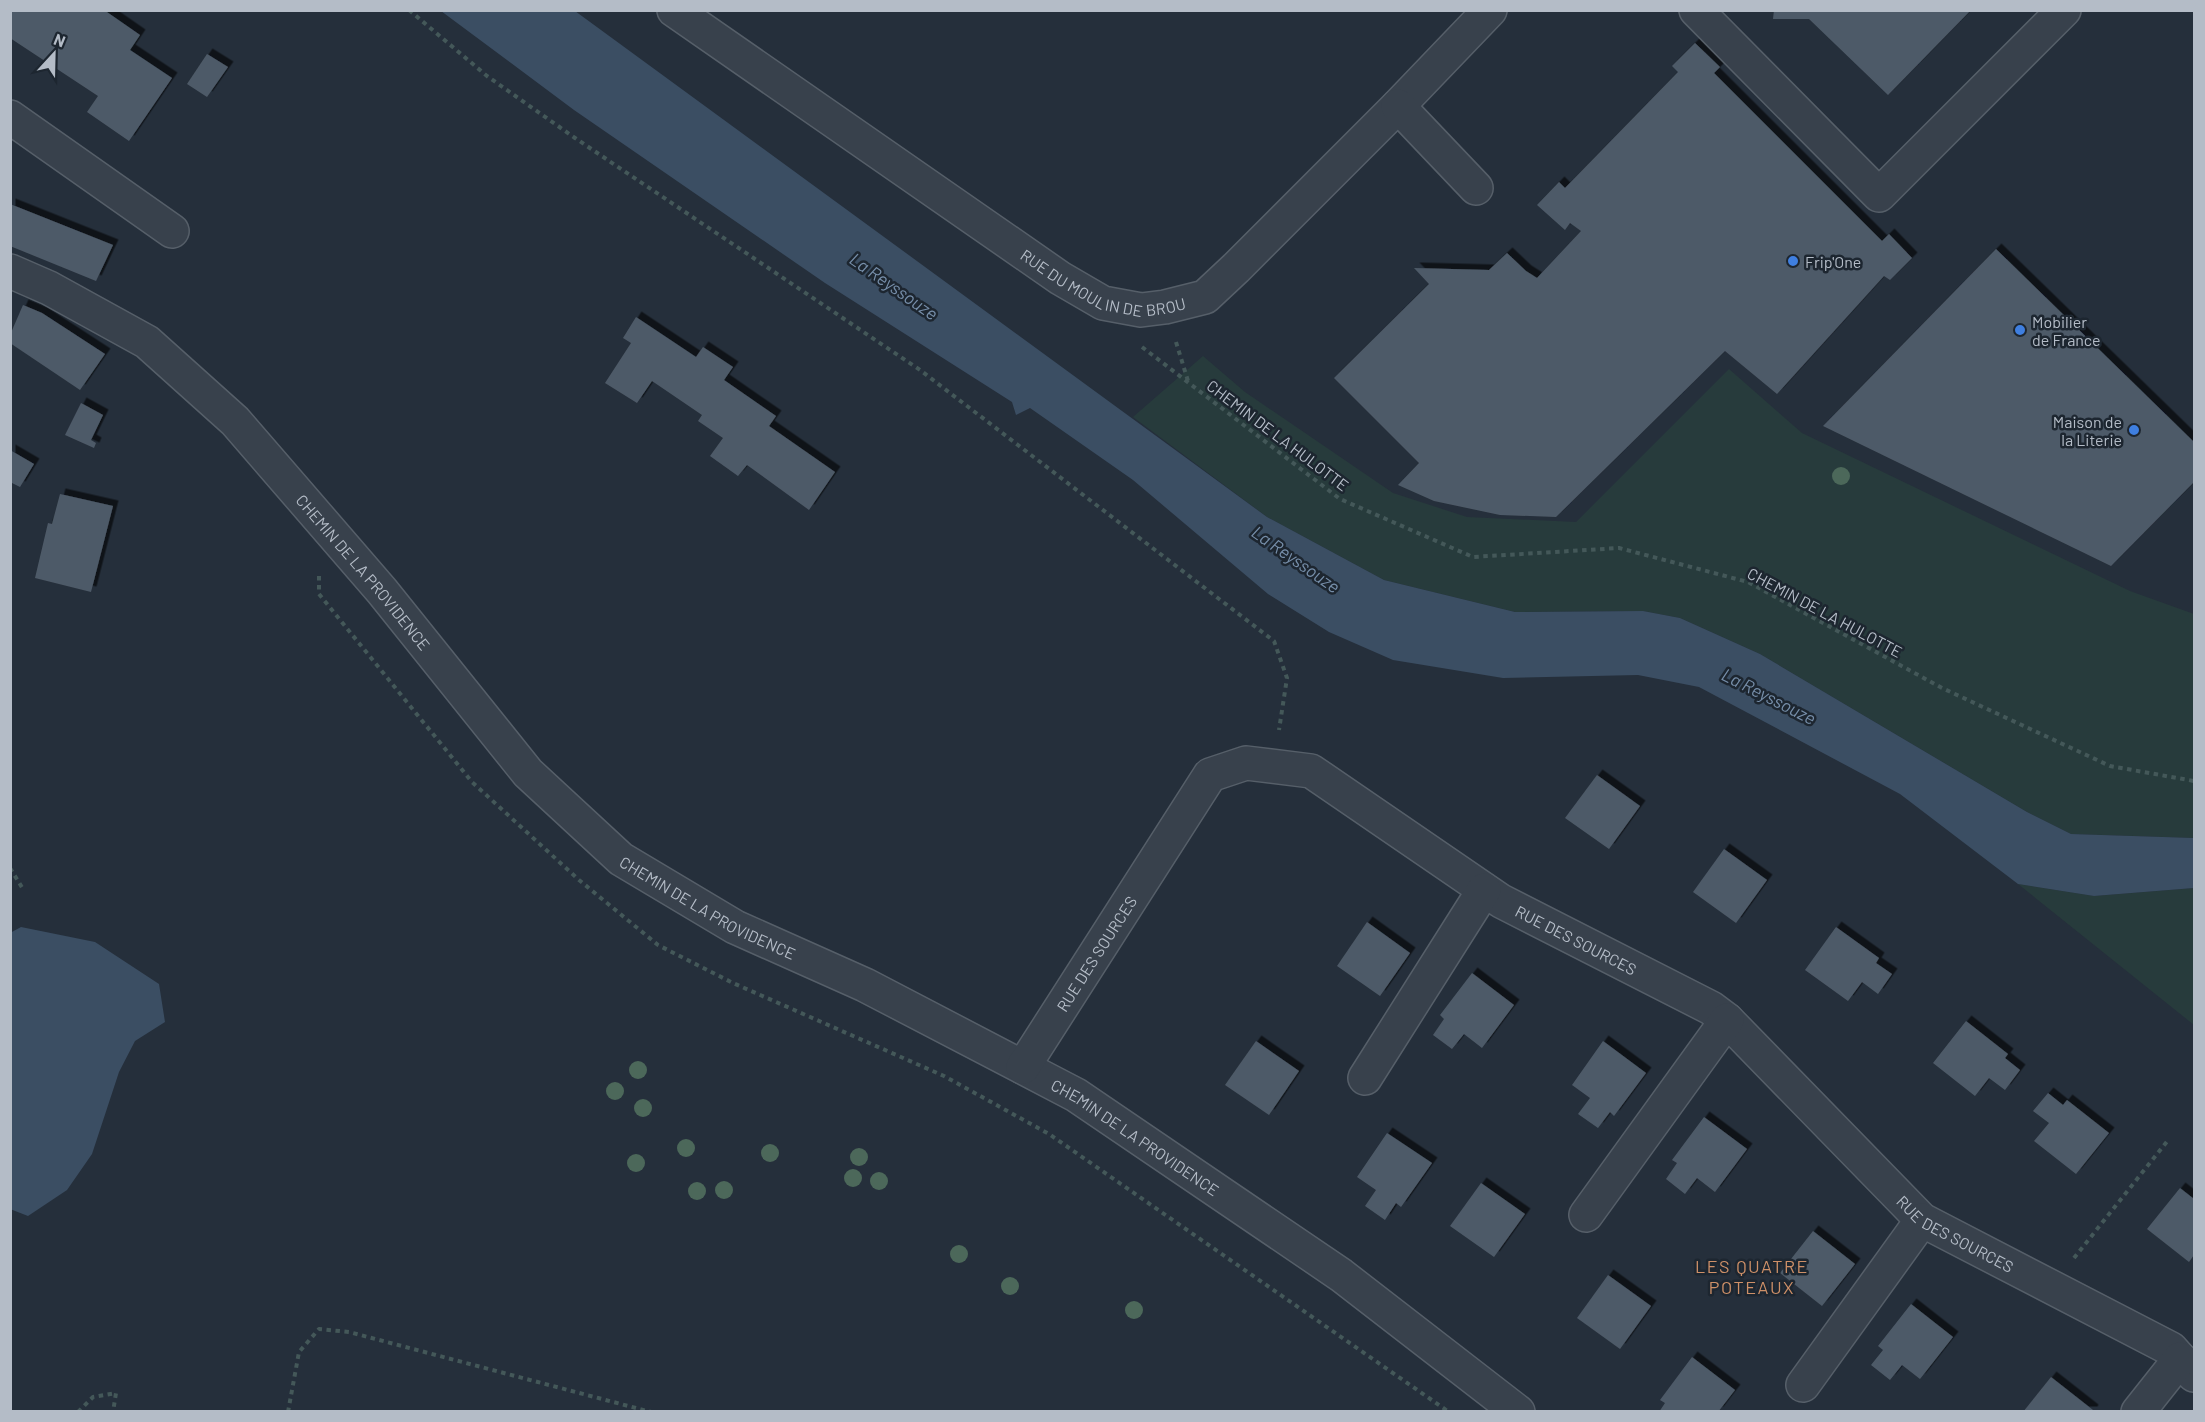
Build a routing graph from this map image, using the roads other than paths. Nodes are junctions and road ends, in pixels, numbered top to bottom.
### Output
1 (674, 10) edge
2 (1490, 10) edge
3 (1696, 10) edge
4 (2064, 10) edge
5 (1398, 106) junction
6 (10, 117) edge
7 (1476, 188) dead end
8 (172, 231) dead end
9 (10, 271) edge
10 (1484, 890) junction
11 (1727, 1020) junction
12 (1023, 1067) junction
13 (1365, 1078) dead end
14 (1586, 1215) dead end
15 (1922, 1220) junction
16 (2187, 1367) edge
17 (1803, 1385) dead end
18 (1518, 1412) edge
19 (2138, 1412) edge

1 - 5 street, RUE DU MOULIN DE BROU
2 - 5 street, RUE DU MOULIN DE BROU
3 - 4 street
5 - 7 street
6 - 8 street
9 - 12 street, CHEMIN DE LA PROVIDENCE
10 - 11 street, RUE DES SOURCES
10 - 12 street, RUE DES SOURCES
10 - 13 street
11 - 14 street
11 - 15 street, RUE DES SOURCES
12 - 18 street, CHEMIN DE LA PROVIDENCE
15 - 16 street, RUE DES SOURCES
15 - 17 street
16 - 19 street

